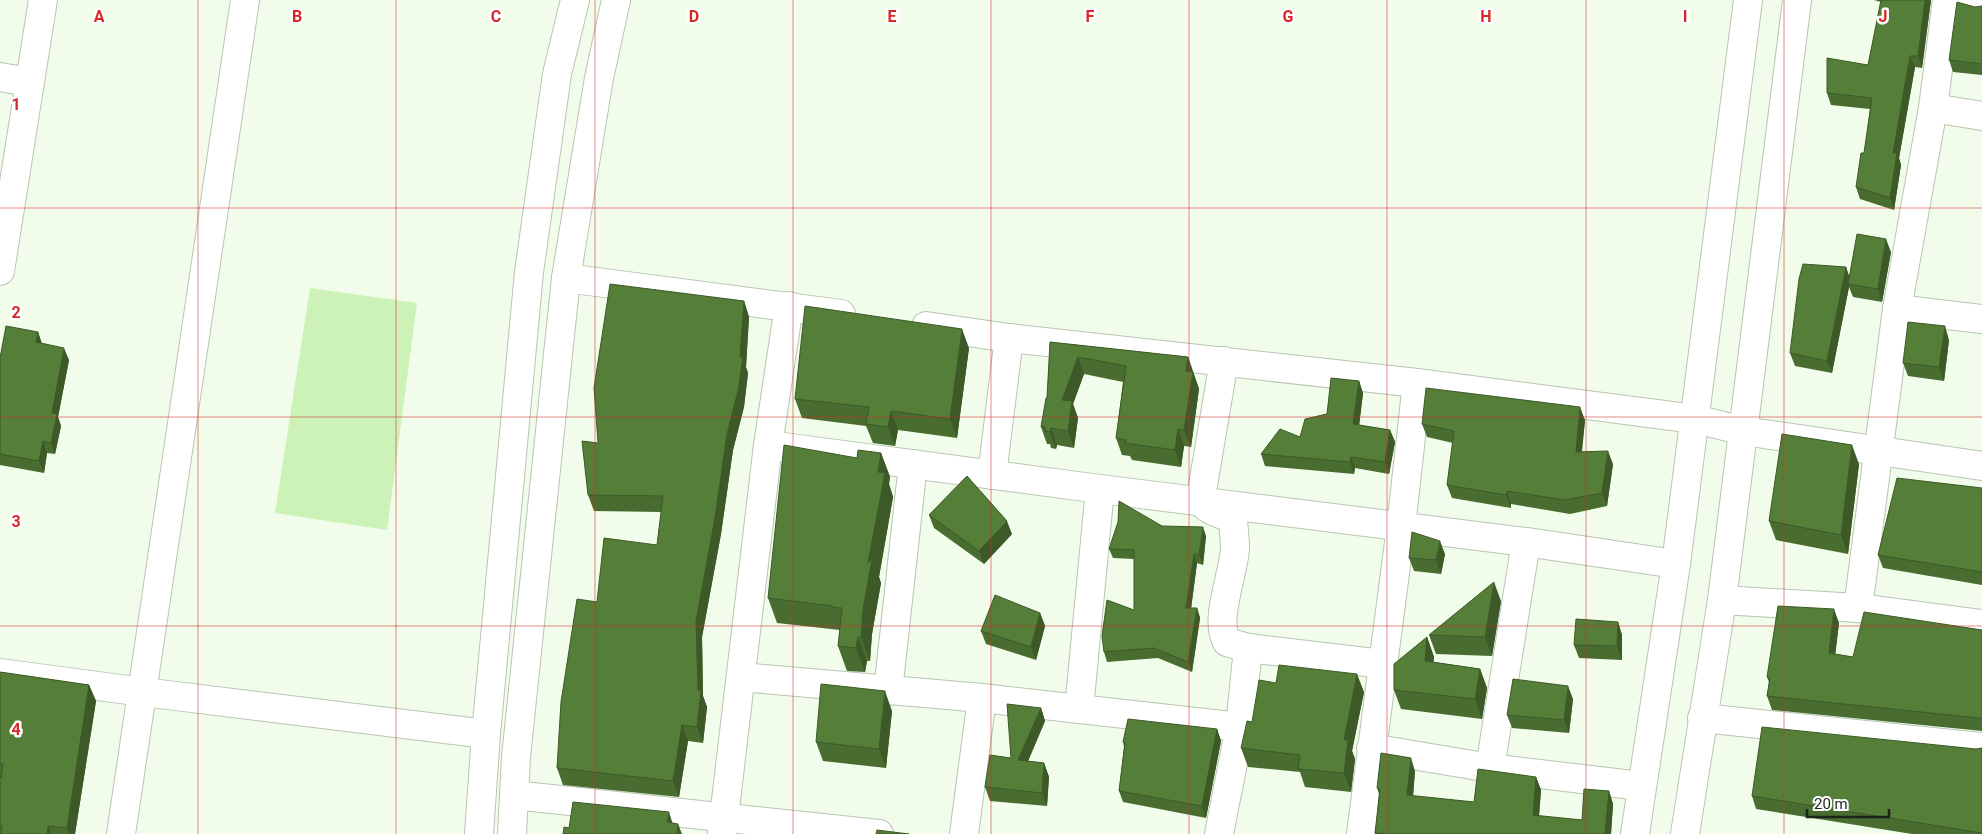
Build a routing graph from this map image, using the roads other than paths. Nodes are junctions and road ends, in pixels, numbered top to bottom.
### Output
1 (43, 0) edge
2 (245, 0) edge
3 (574, 0) edge
4 (616, 0) edge
5 (1748, 0) edge
6 (1797, 0) edge
7 (1947, 0) edge
8 (1968, 0) edge
9 (1982, 3) edge
10 (0, 77) edge
11 (29, 82) junction
12 (1933, 108) junction
13 (1982, 116) edge
14 (0, 271) edge
15 (566, 278) junction
16 (789, 306) junction
17 (1897, 309) junction
18 (866, 317) edge
19 (1982, 319) edge
20 (904, 323) edge
21 (1009, 338) junction
22 (1224, 361) junction
23 (1417, 383) junction
24 (1695, 419) junction
25 (1744, 431) junction
26 (768, 445) junction
27 (1878, 451) junction
28 (913, 464) junction
29 (1982, 466) edge
30 (992, 475) junction
31 (1100, 489) junction
32 (1202, 502) junction
33 (1401, 527) junction
34 (1526, 542) junction
35 (1676, 564) junction
36 (1722, 600) junction
37 (1858, 608) junction
38 (1982, 624) edge
39 (1248, 648) junction
40 (1383, 664) junction
41 (0, 673) edge
42 (740, 678) junction
43 (888, 690) junction
44 (143, 692) junction
45 (982, 698) junction
46 (1079, 709) junction
47 (1702, 718) junction
48 (1240, 727) junction
49 (486, 734) junction
50 (1982, 747) edge
51 (1371, 748) junction
52 (1490, 768) junction
53 (1641, 786) junction
54 (514, 795) junction
55 (723, 826) edge
56 (121, 834) edge
57 (479, 834) edge
58 (512, 834) edge
59 (869, 834) edge
60 (964, 834) edge
61 (1219, 834) edge
62 (1361, 834) edge
63 (1635, 834) edge
64 (1684, 834) edge

1 - 11 street
2 - 44 street
3 - 49 street
4 - 15 street
5 - 24 street
6 - 25 street
7 - 12 street
8 - 9 street
10 - 11 street
11 - 14 street
12 - 13 street
12 - 17 street
15 - 16 street
15 - 54 street
16 - 18 street
16 - 26 street
17 - 19 street
17 - 27 street
20 - 21 street
21 - 22 street
21 - 30 street
22 - 23 street
22 - 32 street
23 - 24 street
23 - 33 street
24 - 25 street
24 - 35 street
25 - 27 street
25 - 36 street
26 - 28 street
26 - 42 street
27 - 29 street
27 - 37 street
28 - 30 street
28 - 43 street
30 - 31 street
31 - 32 street
31 - 46 street
32 - 33 street
32 - 39 street
33 - 34 street
33 - 40 street
34 - 35 street
34 - 52 street
35 - 53 street
36 - 37 street
36 - 47 street
37 - 38 street
39 - 40 street
39 - 48 street
40 - 51 street
41 - 44 street
42 - 43 street
42 - 55 street
43 - 45 street
44 - 49 street
44 - 56 street
45 - 46 street
45 - 60 street
46 - 48 street
47 - 50 street
47 - 64 street
48 - 61 street
49 - 57 street
51 - 52 street
51 - 62 street
52 - 53 street
53 - 63 street
54 - 55 street
54 - 58 street
55 - 59 street

